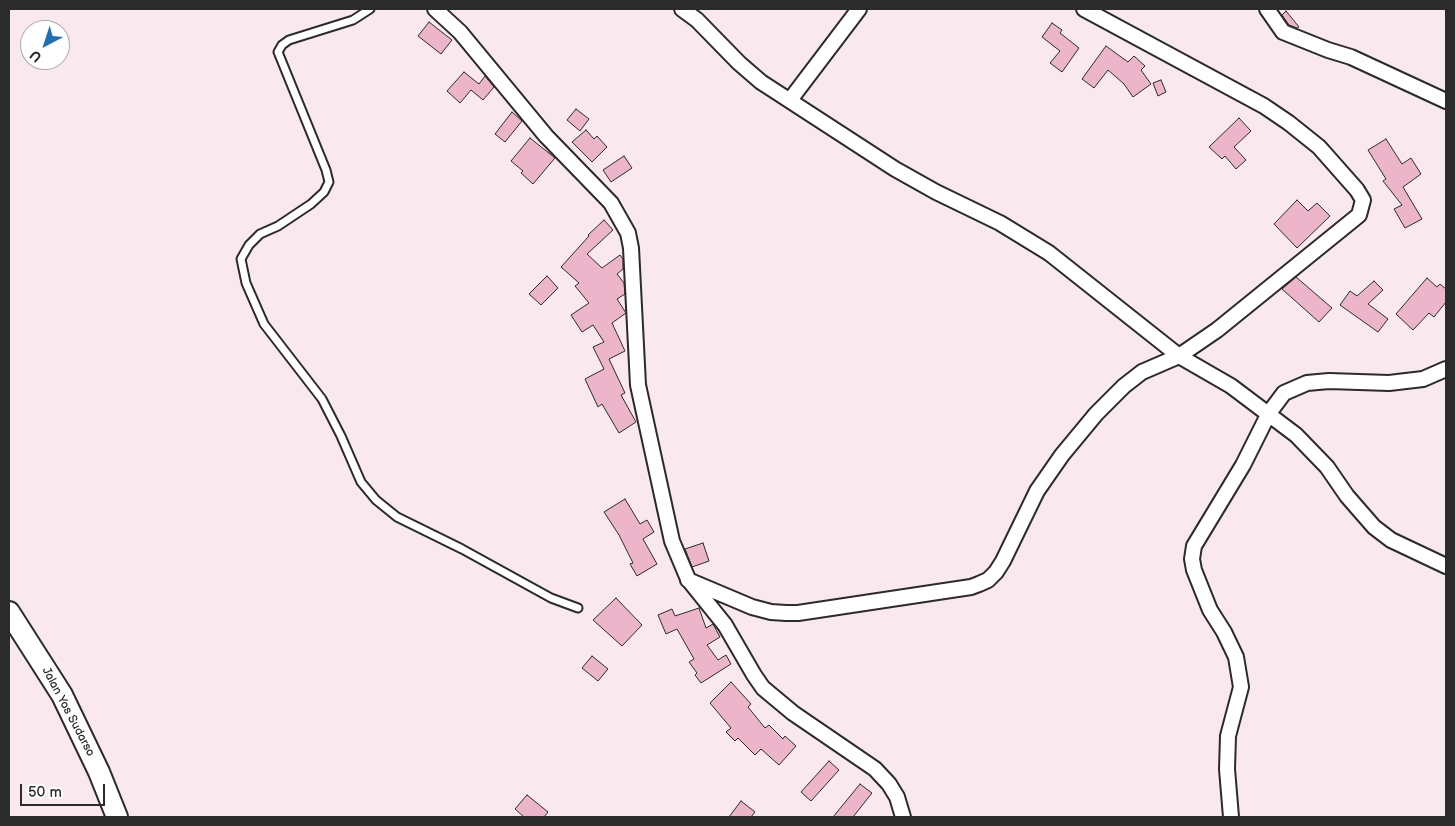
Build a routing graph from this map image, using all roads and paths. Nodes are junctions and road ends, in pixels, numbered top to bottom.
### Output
1 (370, 9) edge
2 (435, 9) edge
3 (682, 9) edge
4 (859, 9) edge
5 (1084, 9) edge
6 (1267, 9) edge
7 (790, 100) junction
8 (1446, 101) edge
9 (1179, 356) junction
10 (1446, 370) edge
11 (1269, 413) junction
12 (1446, 566) edge
13 (688, 579) junction
14 (578, 608) dead end
15 (9, 612) edge
16 (117, 817) edge
17 (903, 817) edge
18 (1231, 817) edge

1 - 14 lane
2 - 13 street
3 - 7 street
4 - 7 street
5 - 9 street
6 - 8 street
7 - 9 street
9 - 11 street
9 - 13 street
10 - 11 street
11 - 12 street
11 - 18 street
13 - 17 street
15 - 16 main road, Jalan Yos Sudarso

